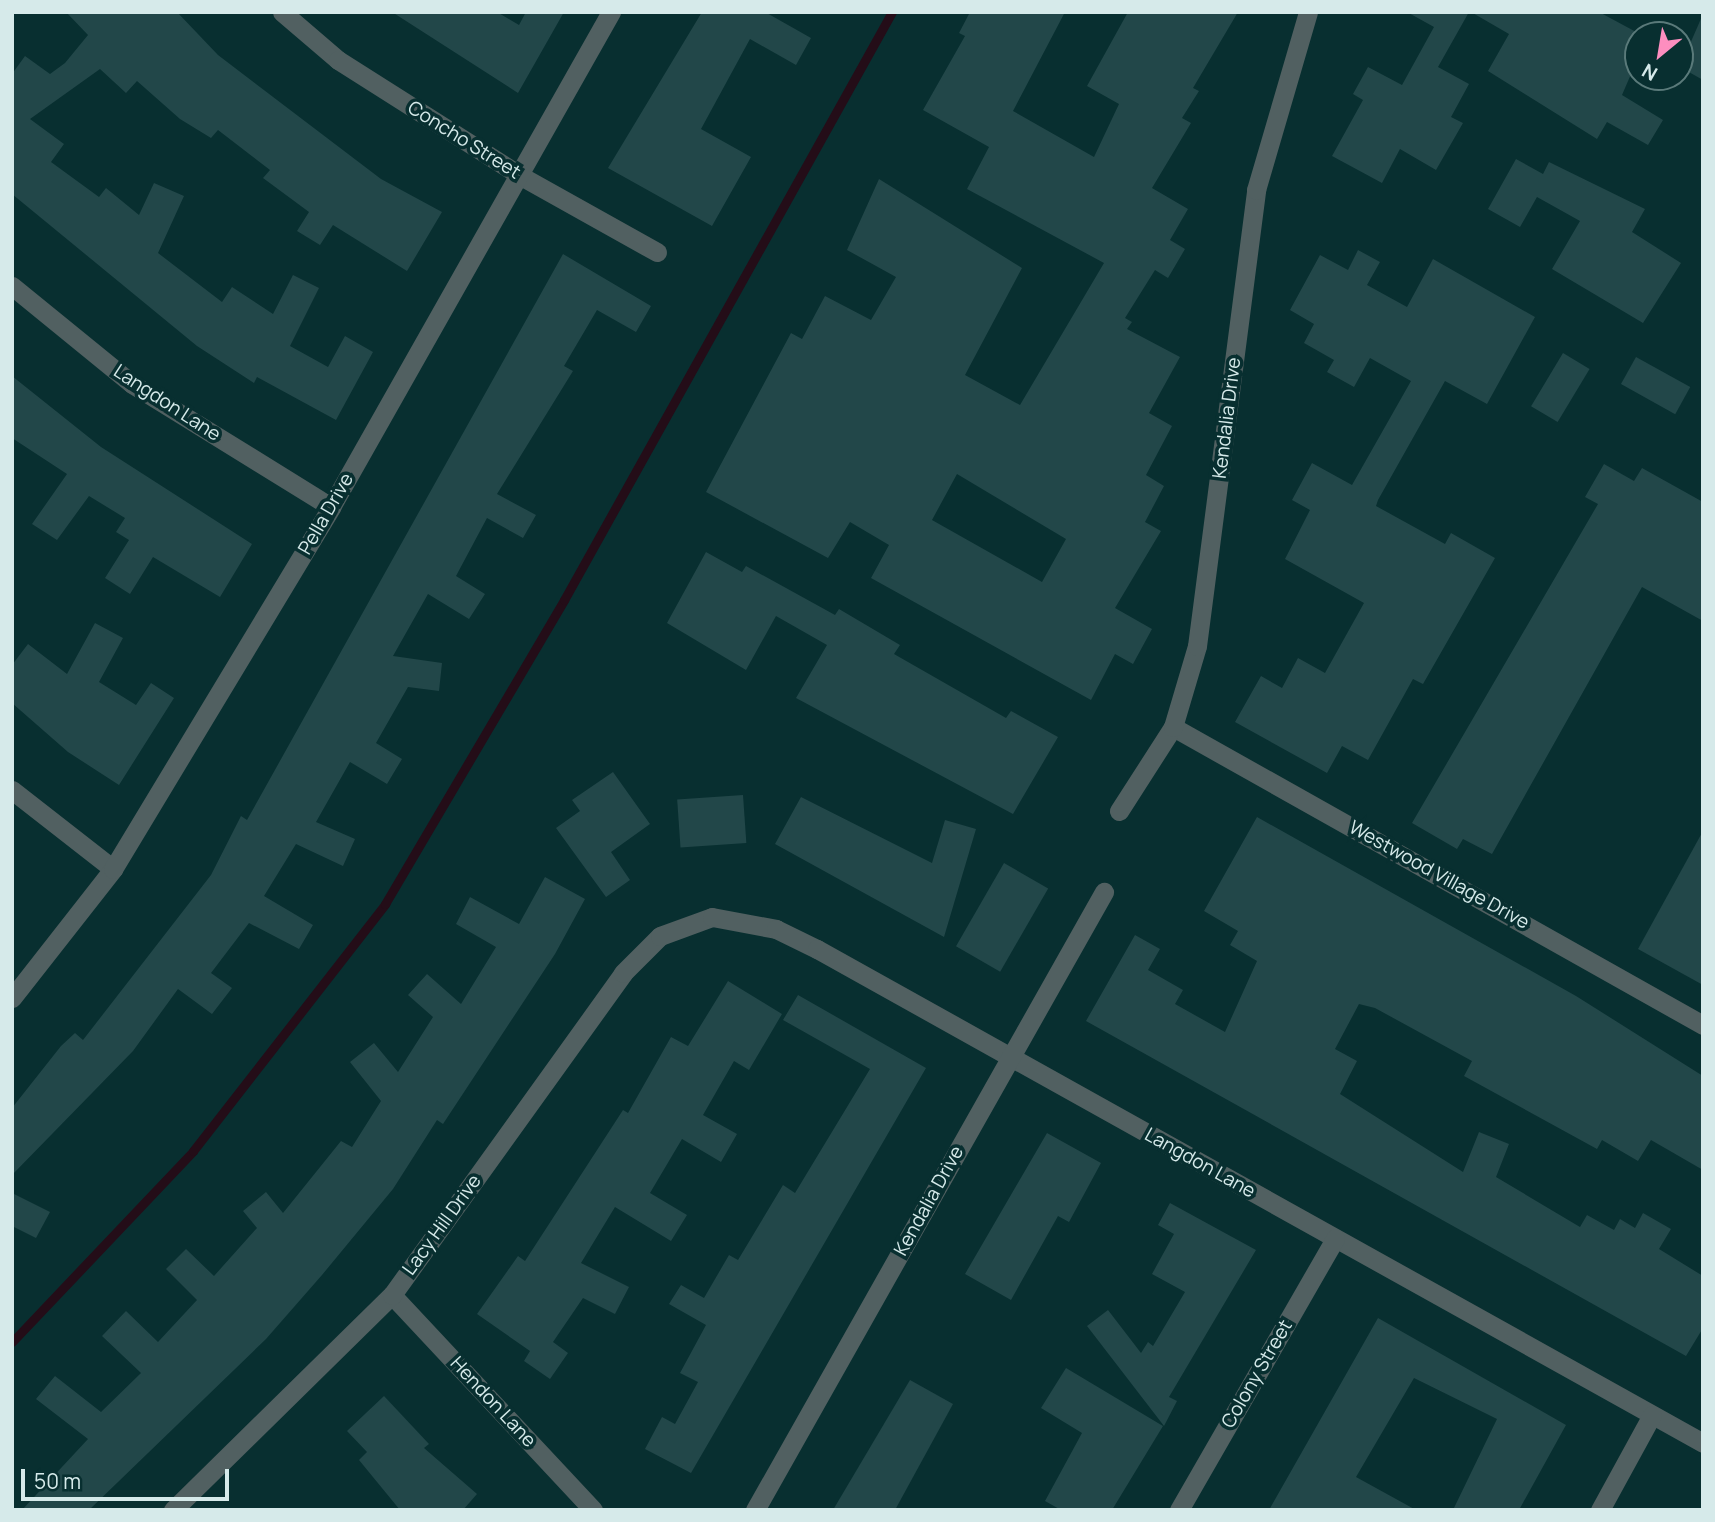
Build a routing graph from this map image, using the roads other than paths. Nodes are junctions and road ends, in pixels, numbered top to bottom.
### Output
1 (282, 12) edge
2 (611, 12) edge
3 (1308, 12) edge
4 (519, 175) junction
5 (657, 252) dead end
6 (12, 286) edge
7 (331, 507) junction
8 (1173, 727) junction
9 (12, 790) edge
10 (1119, 811) dead end
11 (113, 869) junction
12 (1104, 892) dead end
13 (686, 922) joint
14 (12, 998) edge
15 (1703, 1025) edge
16 (1010, 1058) junction
17 (1335, 1238) junction
18 (392, 1295) junction
19 (1652, 1415) junction
20 (1703, 1443) edge
21 (173, 1510) edge
22 (593, 1510) edge
23 (755, 1510) edge
24 (1179, 1510) edge
25 (1600, 1510) edge

1 - 4 street, Concho Street
2 - 4 street, Pella Drive
3 - 8 street, Kendalia Drive
4 - 5 street, Concho Street
4 - 7 street, Pella Drive
6 - 7 street, Langdon Lane
7 - 11 street, Pella Drive
8 - 10 street, Kendalia Drive
8 - 15 street, Westwood Village Drive
9 - 11 street
11 - 14 street, Pella Drive
12 - 16 street, Kendalia Drive
13 - 16 street, Langdon Lane
13 - 18 street, Lacy Hill Drive
16 - 17 street, Langdon Lane
16 - 23 street, Kendalia Drive
17 - 19 street, Langdon Lane
17 - 24 street, Colony Street
18 - 21 street, Lacy Hill Drive
18 - 22 street, Hendon Lane
19 - 20 street, Langdon Lane
19 - 25 street

